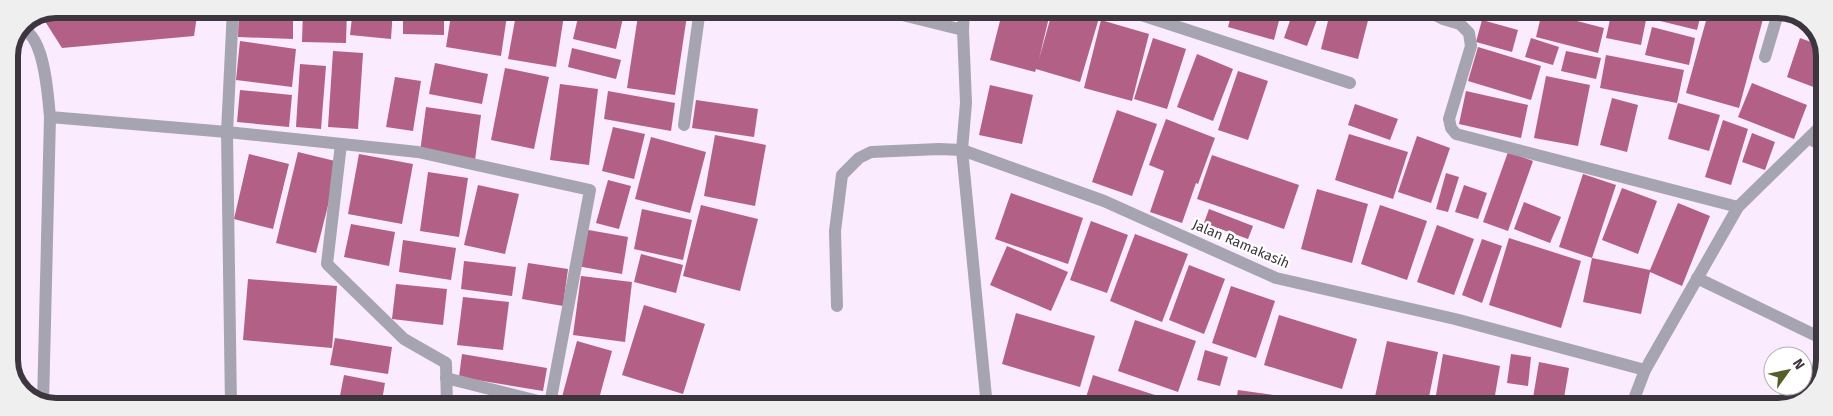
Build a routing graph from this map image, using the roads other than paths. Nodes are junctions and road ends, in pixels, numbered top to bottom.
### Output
1 (233, 18) edge
2 (699, 18) edge
3 (914, 18) edge
4 (964, 18) edge
5 (1151, 18) edge
6 (1440, 18) edge
7 (1777, 18) edge
8 (963, 30) junction
9 (26, 32) edge
10 (1765, 57) dead end
11 (1350, 83) dead end
12 (50, 117) junction
13 (684, 125) dead end
14 (227, 132) junction
15 (1815, 132) edge
16 (1809, 138) junction
17 (1815, 142) edge
18 (341, 144) junction
19 (962, 150) junction
20 (1738, 207) junction
21 (1697, 278) junction
22 (837, 306) dead end
23 (1816, 336) edge
24 (1645, 370) junction
25 (446, 378) junction
26 (43, 396) edge
27 (231, 398) edge
28 (447, 398) edge
29 (527, 398) edge
30 (557, 398) edge
31 (986, 398) edge
32 (1634, 398) edge

1 - 14 street
2 - 13 street
3 - 8 street
4 - 8 street
5 - 11 street
6 - 20 street
7 - 10 street
8 - 19 street
9 - 12 street
12 - 14 street
12 - 26 street
14 - 18 street
14 - 27 street
15 - 16 street
16 - 17 street
16 - 20 street
18 - 25 street
18 - 30 street
19 - 22 street, Jalan Ramakasih
19 - 24 street, Jalan Ramakasih
19 - 31 street
20 - 21 street
21 - 23 street
21 - 24 street
24 - 32 street
25 - 28 street
25 - 29 street

